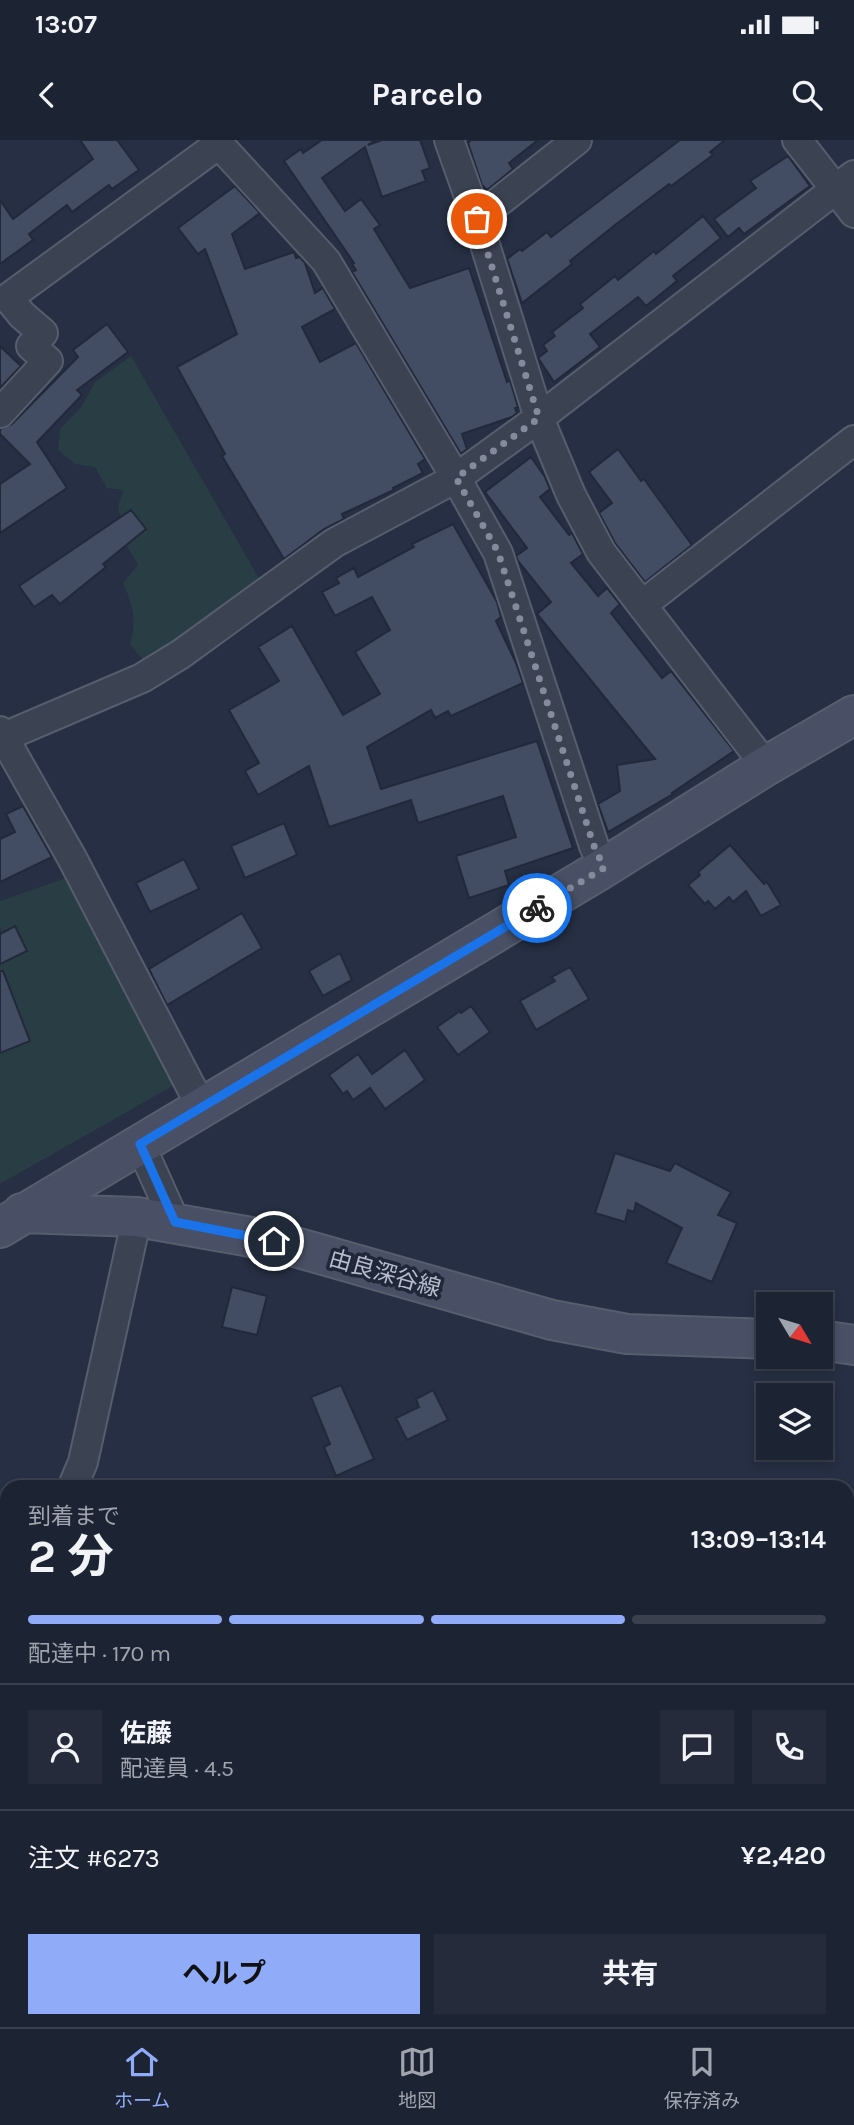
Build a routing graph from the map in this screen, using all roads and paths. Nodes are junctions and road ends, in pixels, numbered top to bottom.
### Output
1 (449, 140) edge
2 (577, 140) edge
3 (797, 140) edge
4 (224, 144) edge
5 (845, 182) edge
6 (854, 213) edge
7 (477, 219) junction
8 (0, 413) edge
9 (539, 418) junction
10 (854, 440) edge
11 (456, 478) junction
12 (642, 605) junction
13 (854, 715) edge
14 (2, 734) edge
15 (766, 766) junction
16 (604, 868) junction
17 (202, 1108) junction
18 (140, 1144) junction
19 (137, 1217) junction
20 (8, 1218) edge
21 (175, 1222) junction
22 (756, 1339) edge
23 (833, 1342) edge
24 (854, 1345) edge
25 (75, 1480) edge

1 - 7 street
2 - 7 street
3 - 5 street
4 - 8 street
4 - 11 street
5 - 6 street
5 - 9 street
7 - 9 street
9 - 11 street
9 - 12 street
10 - 12 street
11 - 14 street
11 - 16 street
12 - 15 street
13 - 15 street
14 - 17 street
15 - 16 street
16 - 17 street
17 - 18 street
18 - 20 street
18 - 21 street
19 - 20 street, 由良深谷線
19 - 21 street, 由良深谷線
19 - 25 street
21 - 22 street, 由良深谷線
23 - 24 street

